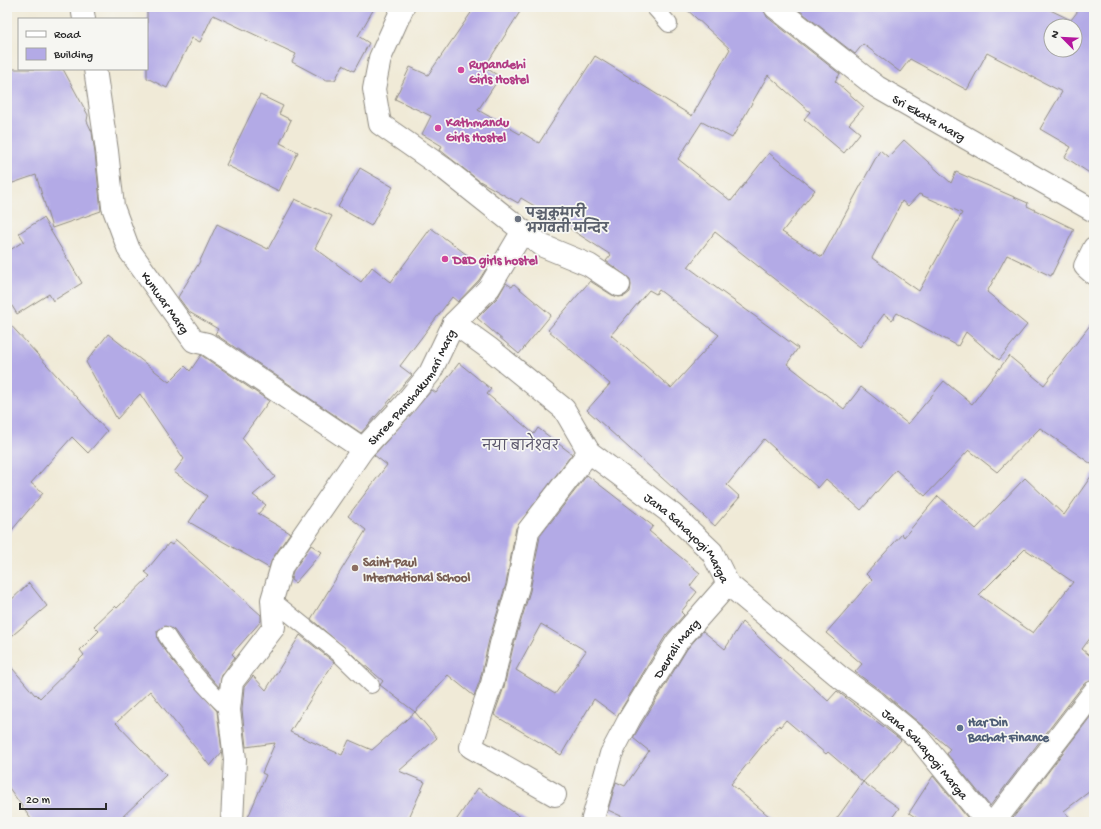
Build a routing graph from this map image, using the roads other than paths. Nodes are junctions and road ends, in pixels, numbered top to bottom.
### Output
1 (82, 7) edge
2 (403, 7) edge
3 (654, 7) edge
4 (775, 7) edge
5 (84, 18) edge
6 (669, 24) dead end
7 (95, 70) edge
8 (1094, 211) edge
9 (523, 231) junction
10 (1094, 248) edge
11 (1094, 274) edge
12 (619, 285) dead end
13 (454, 323) junction
14 (363, 449) junction
15 (589, 452) junction
16 (728, 584) junction
17 (272, 600) junction
18 (166, 636) dead end
19 (371, 685) dead end
20 (1094, 692) edge
21 (229, 710) junction
22 (555, 795) dead end
23 (232, 822) edge
24 (592, 822) edge
25 (987, 822) edge
26 (994, 822) edge

1 - 5 street
2 - 9 street
3 - 6 lane
4 - 8 street, Sri Ekata Marg
7 - 14 street, Kunwar Marg
9 - 12 street
9 - 13 street, Shree Panchakumari Marg
10 - 11 street
13 - 14 street, Shree Panchakumari Marg
13 - 15 street, Jana Sahayogi Marga
14 - 17 street, Shree Panchakumari Marg
15 - 16 street, Jana Sahayogi Marga
15 - 22 street
16 - 24 street, Deurali Marg
16 - 25 street, Jana Sahayogi Marga
17 - 19 lane
17 - 21 street, Shree Panchakumari Marg
18 - 21 lane
20 - 26 street
21 - 23 street, Shree Panchakumari Marg

